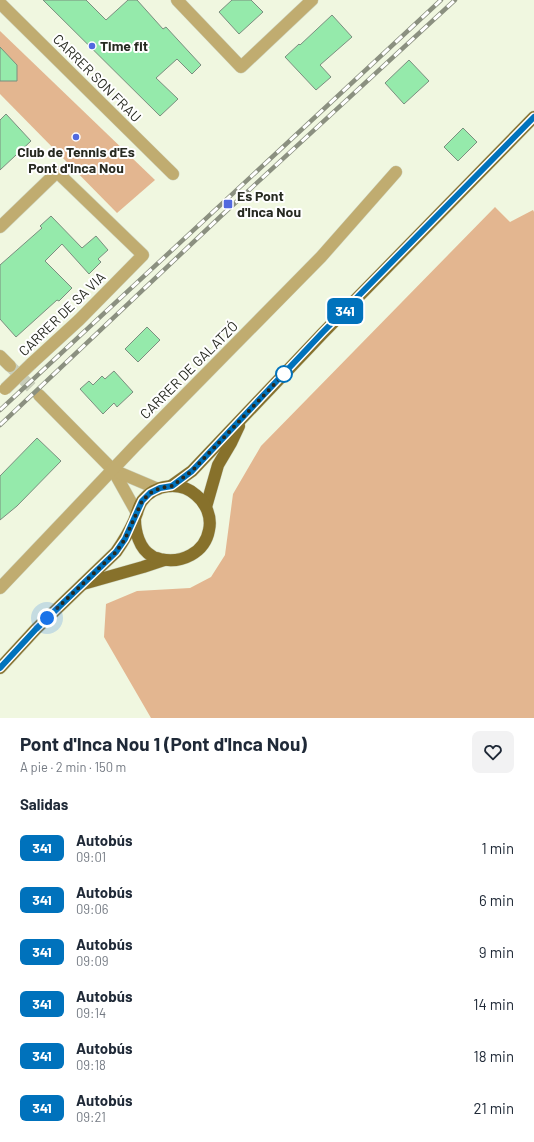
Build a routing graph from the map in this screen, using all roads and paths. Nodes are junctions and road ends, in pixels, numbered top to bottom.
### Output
1 (177, 0) edge
2 (312, 0) edge
3 (0, 3) edge
4 (534, 117) edge
5 (396, 172) dead end
6 (173, 174) dead end
7 (0, 227) edge
8 (0, 356) edge
9 (10, 366) tunnel mouth
10 (2, 392) edge
11 (39, 396) tunnel mouth
12 (242, 420) junction
13 (112, 470) junction
14 (172, 486) junction
15 (158, 489) junction
16 (206, 507) junction
17 (136, 516) junction
18 (164, 560) junction
19 (80, 585) junction
20 (0, 588) edge
21 (0, 668) edge

1 - 2 street
3 - 6 street, CARRER SON FRAU
4 - 12 main road
5 - 13 street, CARRER DE GALATZÓ
7 - 10 street, CARRER DE SA VIA, bridge
8 - 9 street
11 - 13 street
12 - 14 main road
12 - 16 main road
13 - 15 street
13 - 17 street
13 - 20 street, CARRER DE GALATZÓ
14 - 15 main road
14 - 16 main road
15 - 17 main road
16 - 18 main road
17 - 18 main road
17 - 19 main road
18 - 19 main road
19 - 21 main road

